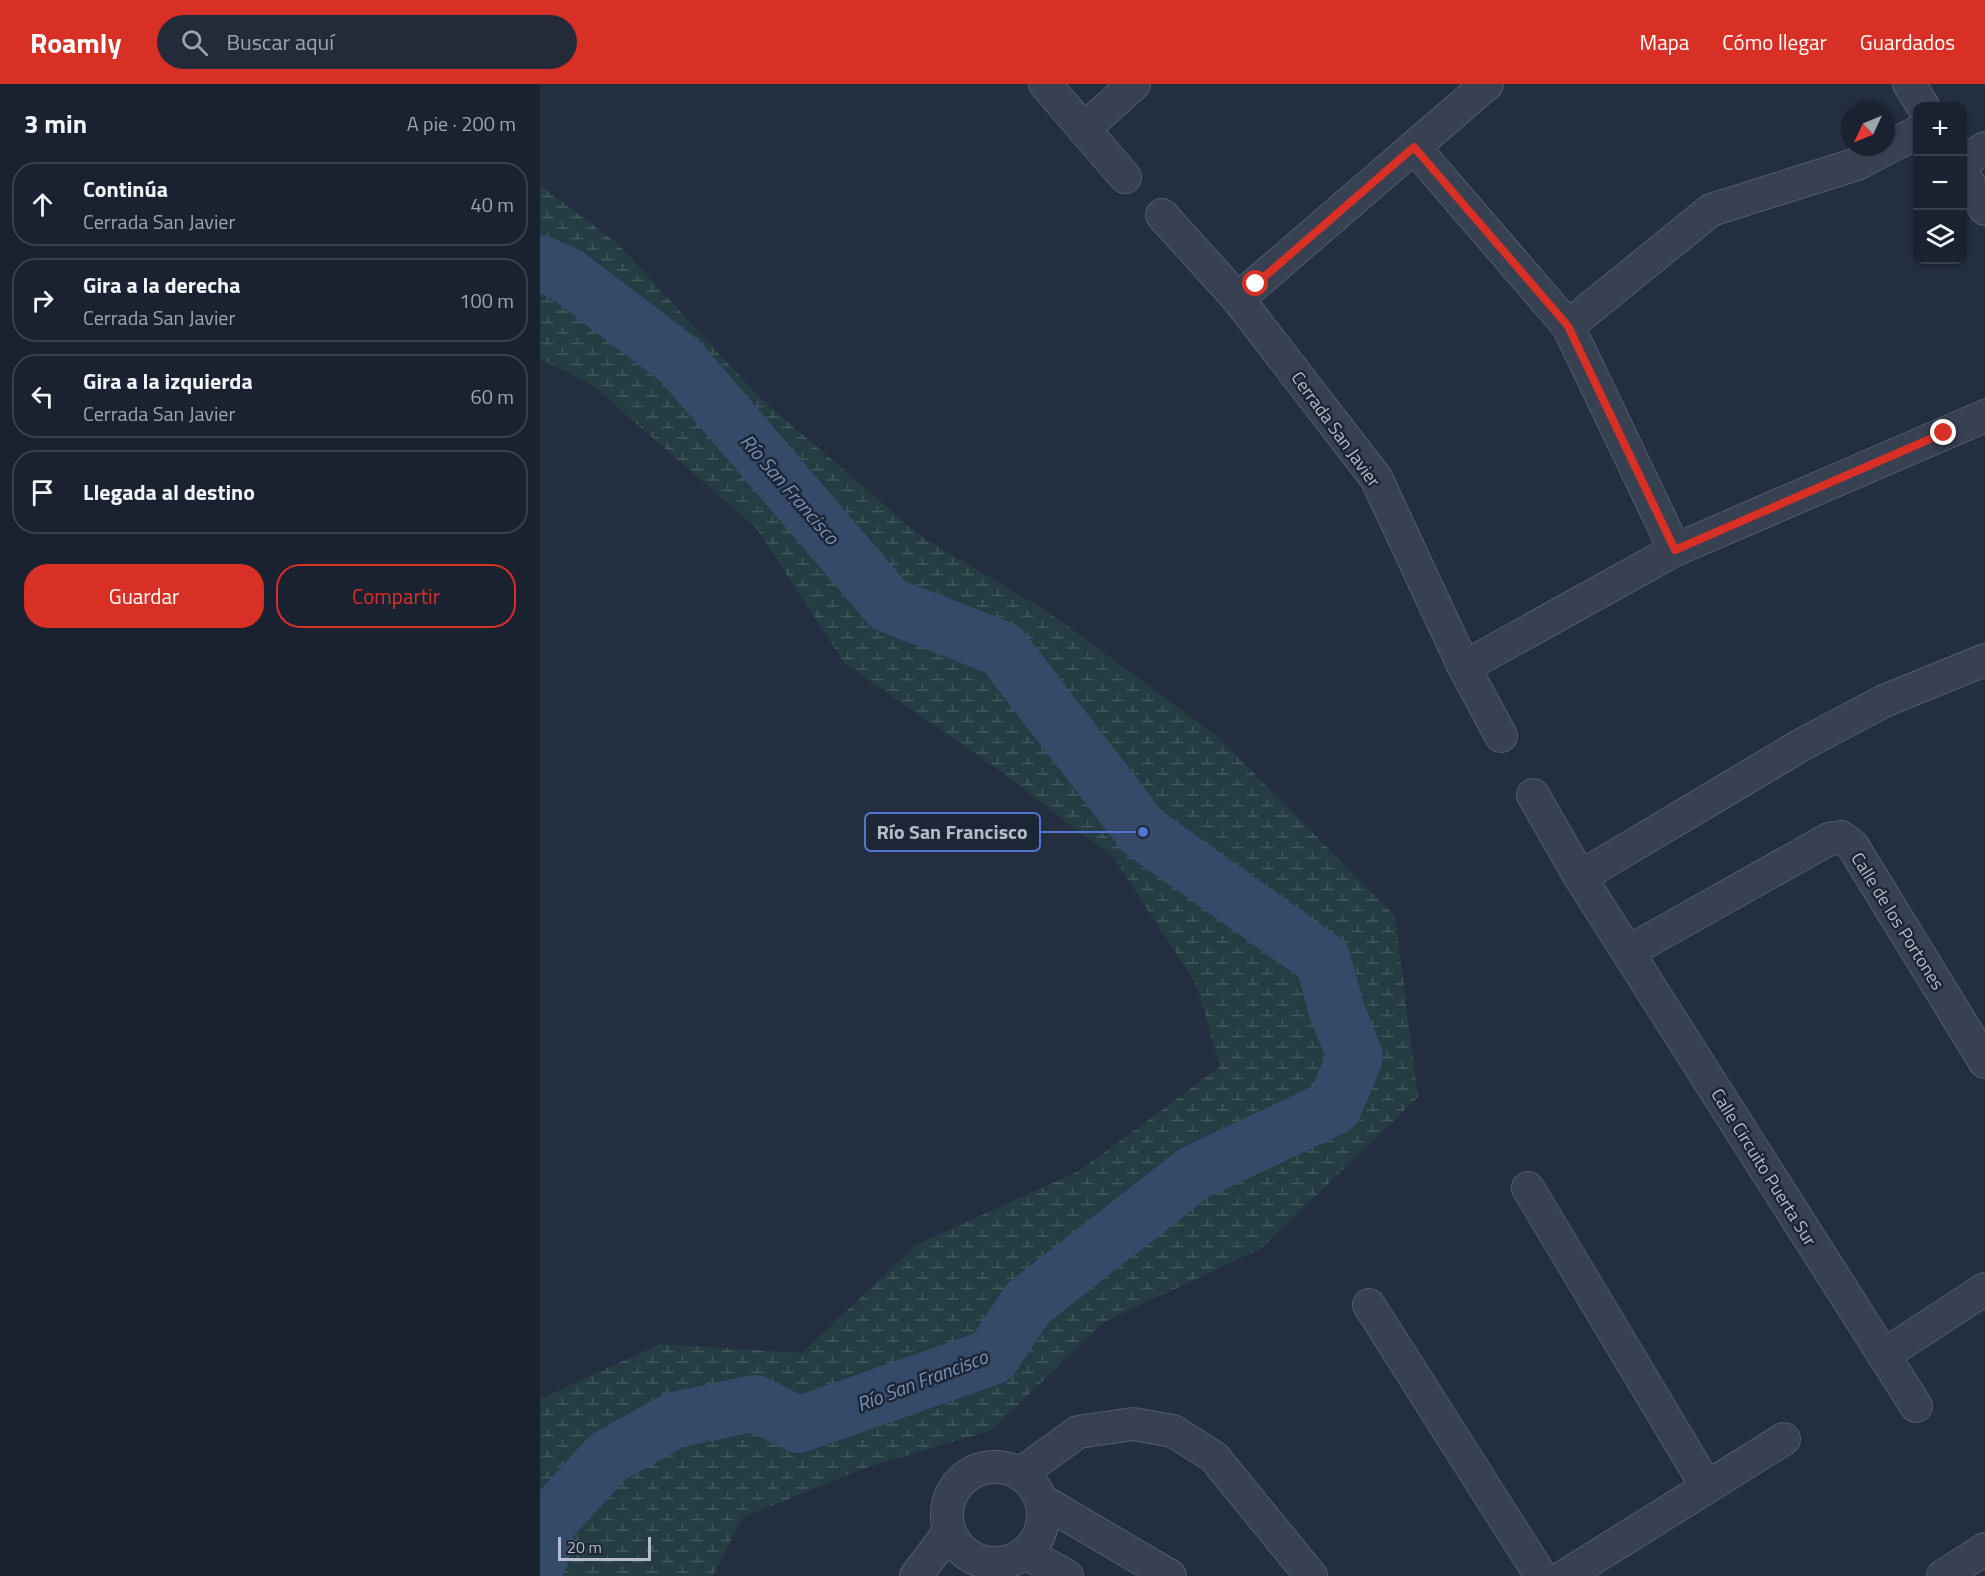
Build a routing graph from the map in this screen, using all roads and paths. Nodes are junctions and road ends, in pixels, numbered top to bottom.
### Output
1 (1045, 84) edge
2 (1134, 84) edge
3 (1487, 84) edge
4 (1909, 84) edge
5 (1920, 102) edge
6 (1084, 129) junction
7 (1913, 134) edge
8 (1414, 147) junction
9 (1985, 148) edge
10 (1967, 160) edge
11 (1125, 177) dead end
12 (1967, 180) edge
13 (1985, 209) edge
14 (1162, 215) dead end
15 (1239, 299) junction
16 (1568, 326) junction
17 (1985, 416) edge
18 (1675, 550) junction
19 (1985, 660) edge
20 (1464, 667) junction
21 (1501, 736) dead end
22 (1533, 795) dead end
23 (1580, 877) junction
24 (1628, 952) junction
25 (1985, 1062) edge
26 (1528, 1188) dead end
27 (1985, 1289) edge
28 (1369, 1305) dead end
29 (1884, 1355) junction
30 (1916, 1406) dead end
31 (1784, 1438) dead end
32 (1020, 1474) junction
33 (1707, 1487) junction
34 (1041, 1500) junction
35 (949, 1532) junction
36 (1983, 1555) edge
37 (1004, 1564) edge
38 (916, 1576) edge
39 (1068, 1576) edge
40 (1170, 1576) edge
41 (1311, 1576) edge
42 (1541, 1576) edge
43 (1565, 1576) edge
44 (1943, 1576) edge

1 - 6 street
2 - 6 street
3 - 8 street
4 - 5 street
6 - 11 street
7 - 16 street
8 - 15 street
8 - 16 street
9 - 10 street
12 - 13 street
14 - 15 street, Cerrada San Javier
15 - 20 street, Cerrada San Javier
16 - 18 street
17 - 18 street
18 - 20 street
19 - 23 street
20 - 21 street, Cerrada San Javier
22 - 23 street, Calle Circuito Puerta Sur
23 - 24 street, Calle Circuito Puerta Sur
24 - 25 street, Calle de los Portones
24 - 29 street, Calle Circuito Puerta Sur
26 - 33 street
27 - 29 street
28 - 42 street
29 - 30 street, Calle Circuito Puerta Sur
31 - 33 street
32 - 34 street
32 - 35 street
32 - 41 street
33 - 43 street
34 - 37 street
34 - 40 street
35 - 37 street
35 - 38 street
36 - 44 street
37 - 39 street

